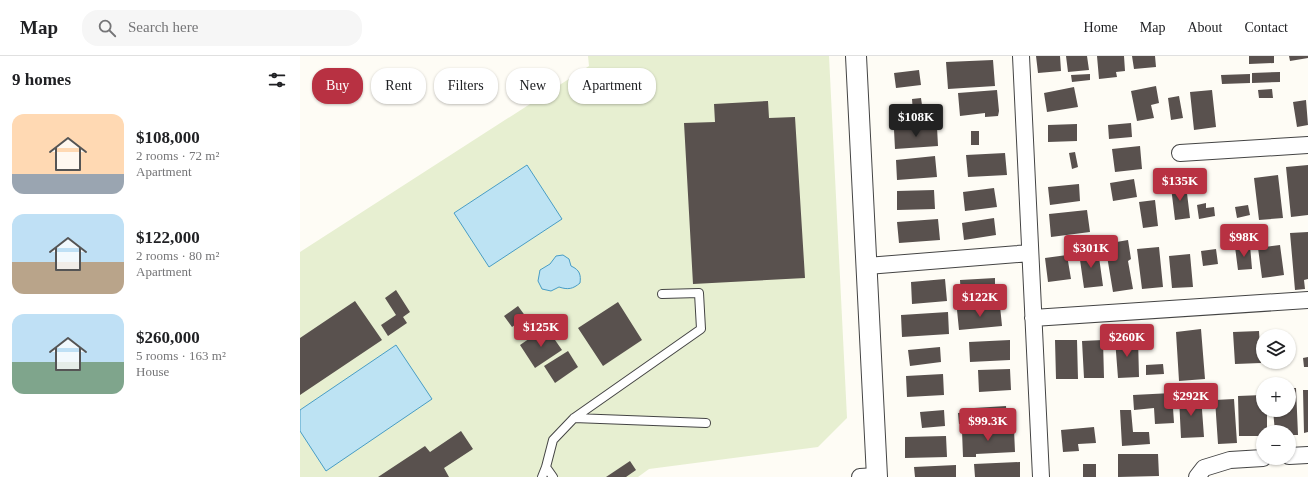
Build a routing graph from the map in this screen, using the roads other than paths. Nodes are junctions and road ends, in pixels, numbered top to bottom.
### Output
1 (856, 56) edge
2 (1021, 56) edge
3 (1308, 145) edge
4 (1180, 153) dead end
5 (1030, 253) junction
6 (867, 266) junction
7 (662, 294) dead end
8 (1308, 300) edge
9 (1033, 318) junction
10 (574, 418) junction
11 (706, 424) dead end
12 (1308, 454) edge
13 (1296, 455) edge
14 (1256, 458) edge
15 (546, 468) junction
16 (542, 477) edge
17 (552, 477) edge
18 (872, 477) edge
19 (1041, 477) edge
20 (1197, 477) edge

1 - 6 street
2 - 5 street
3 - 4 street
5 - 6 street
5 - 9 street
6 - 18 street
7 - 10 lane
8 - 9 street
9 - 19 street
10 - 11 lane
10 - 15 lane
12 - 13 street
14 - 20 street
15 - 16 lane
15 - 17 lane

